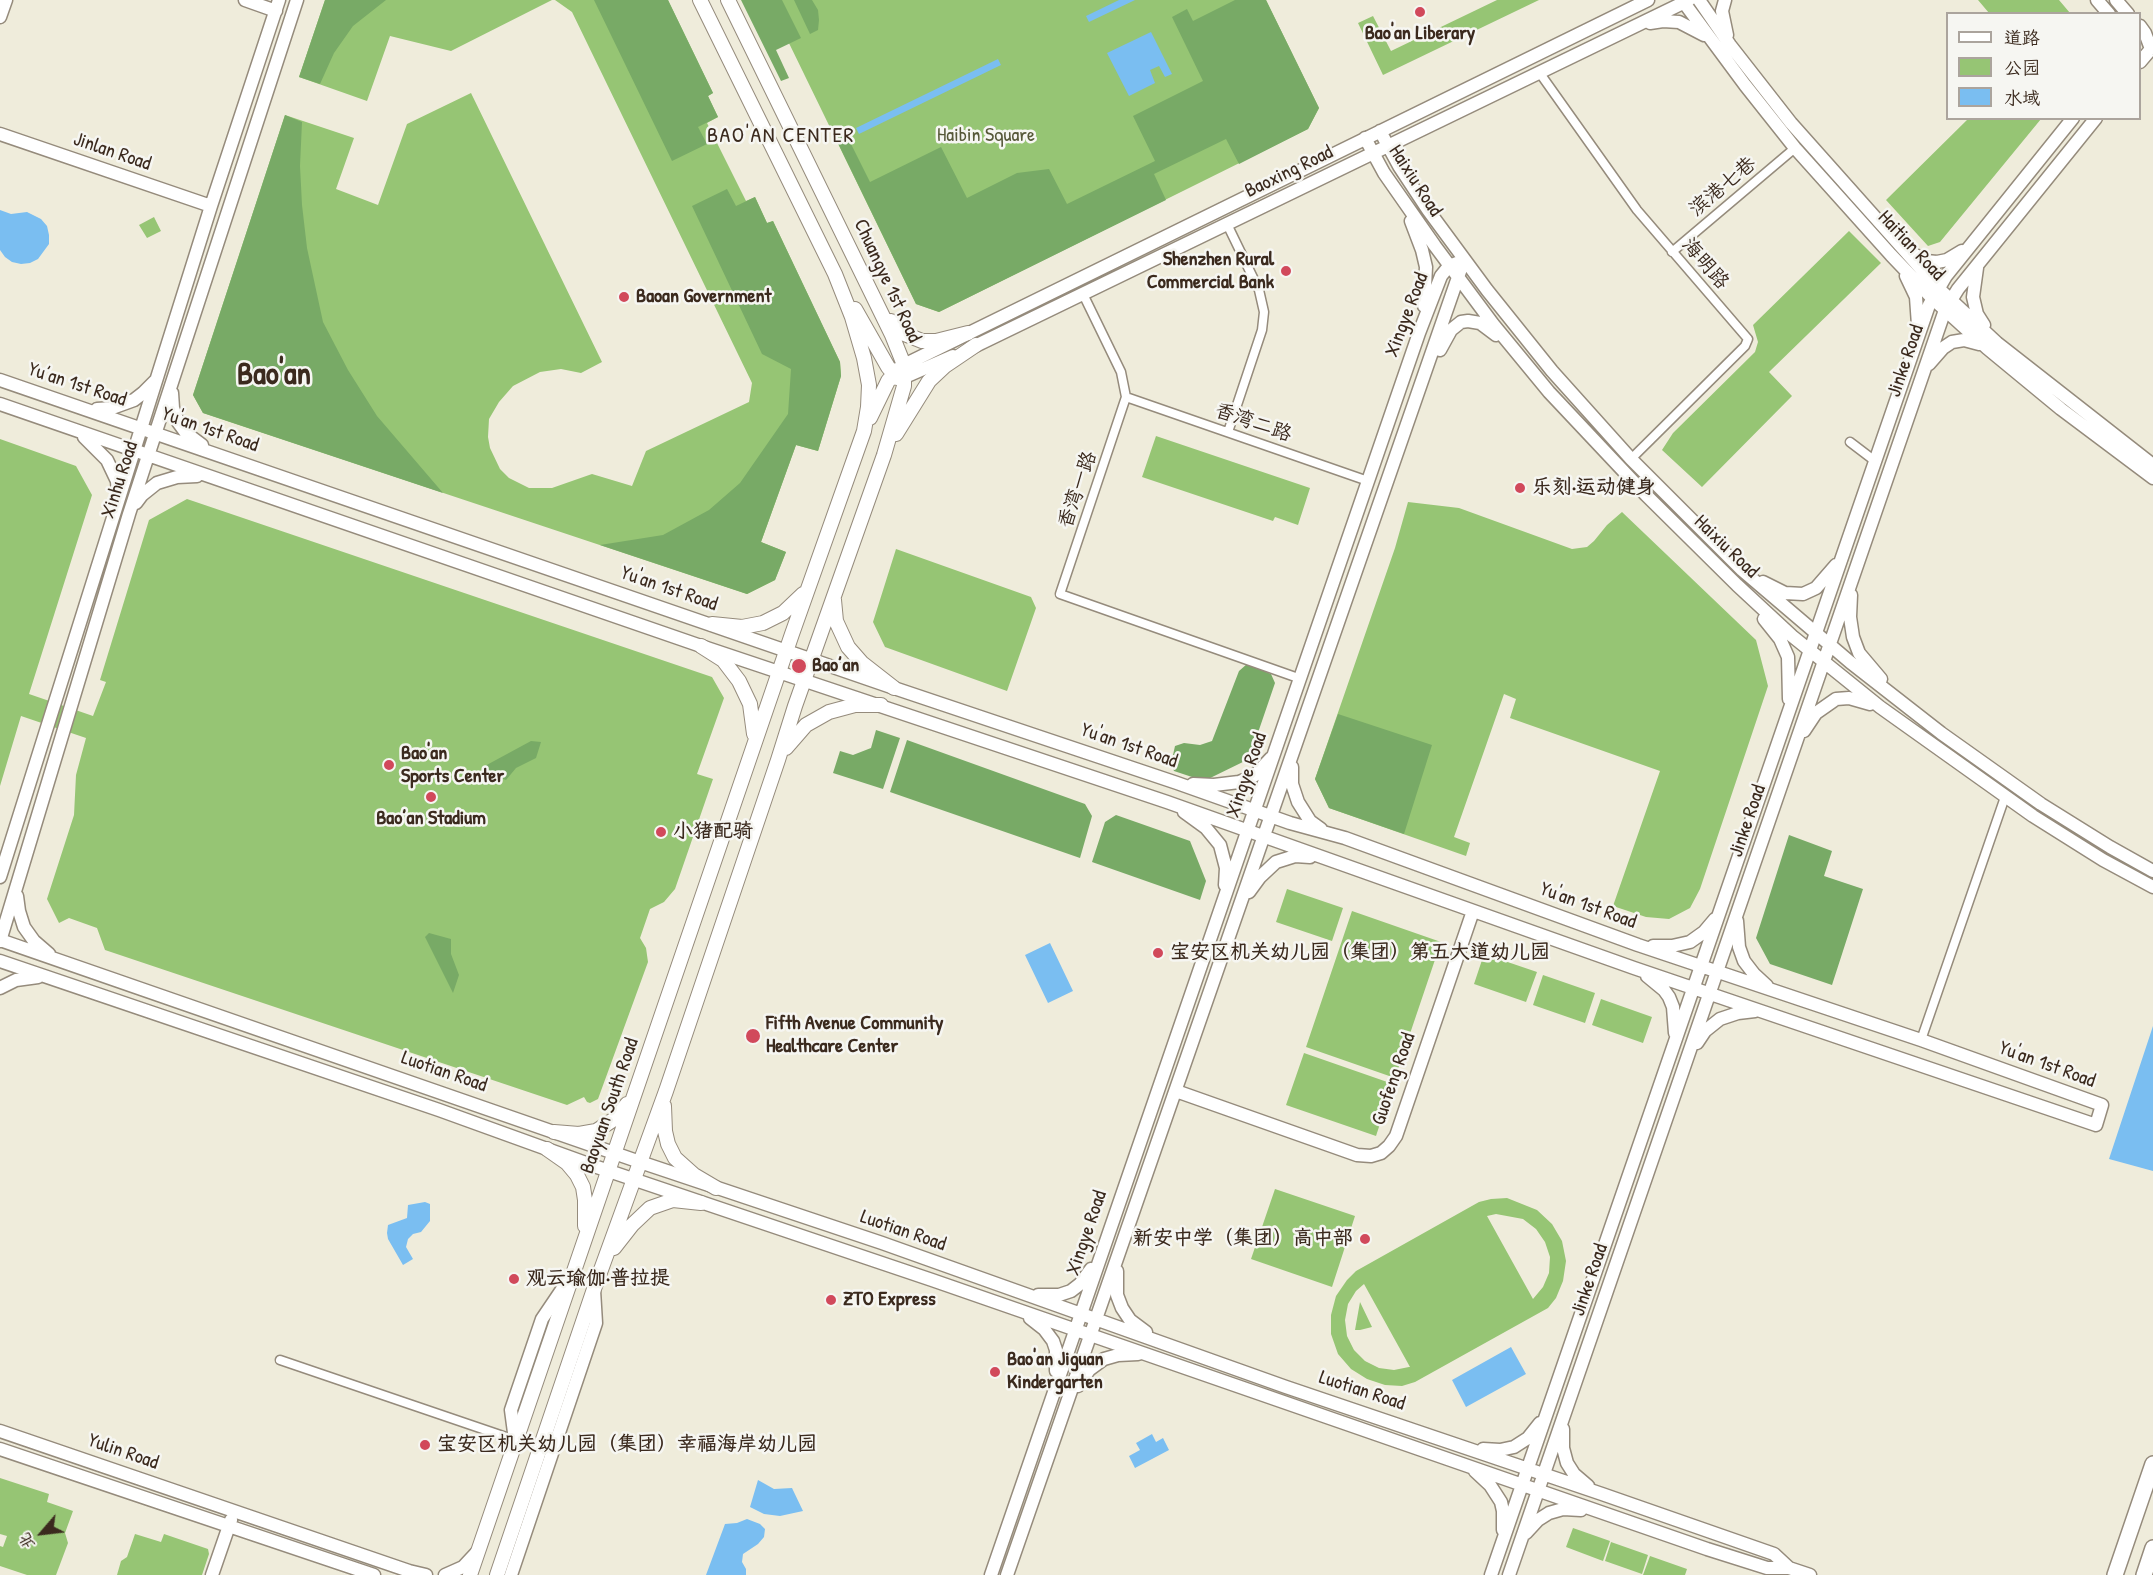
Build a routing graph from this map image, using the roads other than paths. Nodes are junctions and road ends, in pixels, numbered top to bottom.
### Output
1 (6, 0) edge
2 (245, 0) edge
3 (297, 0) edge
4 (700, 0) edge
5 (728, 0) edge
6 (1638, 0) edge
7 (1648, 0) edge
8 (1699, 0) edge
9 (1725, 0) edge
10 (2097, 0) edge
11 (2116, 0) edge
12 (1685, 1) edge
13 (277, 5) edge
14 (1628, 10) junction
15 (2107, 12) edge
16 (2126, 12) edge
17 (0, 17) edge
18 (1637, 25) junction
19 (1708, 37) junction
20 (1730, 45) junction
21 (1539, 72) junction
22 (2071, 120) edge
23 (2094, 120) edge
24 (1380, 131) junction
25 (0, 134) edge
26 (1365, 138) junction
27 (232, 142) junction
28 (1388, 146) junction
29 (1796, 148) junction
30 (248, 149) junction
31 (1373, 153) junction
32 (1401, 198) junction
33 (211, 206) junction
34 (1227, 224) junction
35 (1894, 240) junction
36 (1973, 243) junction
37 (1672, 252) junction
38 (1891, 255) junction
39 (1464, 260) junction
40 (1978, 263) junction
41 (1449, 266) junction
42 (835, 274) junction
43 (1458, 278) junction
44 (1935, 293) junction
45 (1083, 294) junction
46 (877, 303) junction
47 (1947, 305) junction
48 (1423, 322) junction
49 (1918, 336) junction
50 (972, 339) junction
51 (1992, 346) junction
52 (1514, 349) junction
53 (900, 372) junction
54 (1923, 372) junction
55 (1425, 374) junction
56 (159, 375) junction
57 (0, 380) edge
58 (173, 380) junction
59 (1126, 397) junction
60 (0, 404) edge
61 (78, 406) junction
62 (142, 427) junction
63 (73, 429) junction
64 (864, 431) junction
65 (156, 432) junction
66 (1228, 432) junction
67 (1850, 442) dead end
68 (134, 451) junction
69 (215, 453) junction
70 (884, 454) junction
71 (148, 456) junction
72 (1631, 459) junction
73 (1875, 461) junction
74 (2153, 465) edge
75 (206, 476) junction
76 (2153, 478) edge
77 (1368, 481) junction
78 (116, 511) junction
79 (129, 514) junction
80 (106, 542) junction
81 (120, 547) junction
82 (1841, 560) junction
83 (1742, 570) junction
84 (1854, 572) junction
85 (1737, 585) junction
86 (808, 588) junction
87 (834, 594) junction
88 (712, 624) junction
89 (1816, 633) junction
90 (1829, 644) junction
91 (701, 646) junction
92 (786, 650) junction
93 (1810, 651) junction
94 (811, 659) junction
95 (1823, 663) junction
96 (779, 671) junction
97 (1301, 679) junction
98 (804, 680) junction
99 (894, 688) junction
100 (881, 705) junction
101 (1880, 707) junction
102 (1905, 707) junction
103 (1788, 713) junction
104 (1795, 744) junction
105 (1276, 749) junction
106 (752, 751) junction
107 (1293, 753) junction
108 (778, 760) junction
109 (1177, 783) junction
110 (2005, 797) junction
111 (1167, 802) junction
112 (1255, 810) junction
113 (1271, 816) junction
114 (1249, 831) junction
115 (1264, 837) junction
116 (1345, 838) junction
117 (1335, 862) junction
118 (2153, 871) edge
119 (0, 876) edge
120 (18, 884) junction
121 (2153, 887) edge
122 (1473, 910) junction
123 (1721, 910) junction
124 (1219, 915) junction
125 (1736, 917) junction
126 (1235, 920) junction
127 (0, 940) edge
128 (1638, 945) junction
129 (0, 961) edge
130 (60, 962) junction
131 (1702, 967) junction
132 (1634, 968) junction
133 (1718, 972) junction
134 (52, 979) junction
135 (0, 988) edge
136 (1694, 988) junction
137 (1773, 991) junction
138 (1710, 993) junction
139 (1766, 1011) junction
140 (1921, 1040) junction
141 (1674, 1048) junction
142 (1688, 1056) junction
143 (666, 1090) junction
144 (1176, 1091) junction
145 (635, 1092) junction
146 (555, 1132) junction
147 (547, 1149) junction
148 (614, 1153) junction
149 (640, 1162) junction
150 (608, 1171) junction
151 (634, 1180) junction
152 (716, 1188) junction
153 (701, 1203) junction
154 (584, 1243) junction
155 (1102, 1250) junction
156 (1118, 1254) junction
157 (604, 1262) junction
158 (594, 1289) junction
159 (1019, 1293) junction
160 (1013, 1308) junction
161 (1080, 1313) junction
162 (1096, 1319) junction
163 (1075, 1330) junction
164 (1090, 1335) junction
165 (1159, 1342) junction
166 (1154, 1357) junction
167 (280, 1360) dead end
168 (1051, 1397) junction
169 (1551, 1400) junction
170 (1066, 1405) junction
171 (1566, 1410) junction
172 (0, 1431) edge
173 (515, 1440) junction
174 (0, 1449) edge
175 (1472, 1449) junction
176 (1461, 1463) junction
177 (2153, 1464) edge
178 (1528, 1468) junction
179 (1544, 1474) junction
180 (1522, 1485) junction
181 (1538, 1490) junction
182 (1602, 1494) junction
183 (234, 1510) junction
184 (1598, 1511) junction
185 (229, 1526) junction
186 (480, 1545) junction
187 (1501, 1545) junction
188 (2153, 1548) edge
189 (1518, 1551) junction
190 (1789, 1568) junction
191 (410, 1573) edge
192 (212, 1575) edge
193 (374, 1575) edge
194 (426, 1575) edge
195 (445, 1575) edge
196 (470, 1575) edge
197 (496, 1575) edge
198 (510, 1575) edge
199 (991, 1575) edge
200 (1007, 1575) edge
201 (1491, 1575) edge
202 (1509, 1575) edge
203 (1810, 1575) edge
204 (2115, 1575) edge
205 (2144, 1575) edge

1 - 17 main road
2 - 13 main road
3 - 30 main road, Xinhu Road
4 - 42 main road
5 - 46 main road, Chuangye 1st Road
6 - 14 main road
7 - 14 main road, Baoxing Road
8 - 20 main road, Haitian Road
9 - 20 main road
10 - 15 main road
11 - 16 main road
12 - 18 main road, Baoxing Road
12 - 19 main road, Haitian Road
13 - 27 main road, Xinhu Road
14 - 24 main road, Baoxing Road
18 - 19 main road
18 - 21 main road, Baoxing Road
19 - 29 main road, Haitian Road
20 - 35 main road, Haitian Road
21 - 28 main road, Baoxing Road
21 - 37 street, 海明路
22 - 36 main road, Jinke Road
23 - 40 main road, Jinke Road
24 - 26 main road, Baoxing Road
24 - 28 main road, Haixiu Road
25 - 33 main road, Jinlan Road
26 - 31 main road, Haixiu Road
26 - 50 main road, Baoxing Road
27 - 30 main road
27 - 33 main road, Xinhu Road
28 - 31 main road, Baoxing Road
28 - 39 main road, Haixiu Road
29 - 37 street, 滨港七巷
29 - 38 main road, Haitian Road
30 - 58 main road, Xinhu Road
31 - 32 main road, Haixiu Road
31 - 34 main road, Baoxing Road
32 - 41 main road, Haixiu Road
32 - 48 main road
33 - 56 main road, Xinhu Road
34 - 45 main road, Baoxing Road
34 - 66 street
35 - 36 main road
35 - 44 main road, Haitian Road
36 - 44 main road, Jinke Road
37 - 72 street, 海明路
38 - 44 main road, Haitian Road
38 - 49 main road
39 - 41 main road, Xingye Road
39 - 43 main road, Xingye Road
39 - 72 main road, Haixiu Road
40 - 47 main road, Jinke Road
40 - 51 main road
41 - 43 main road, Haixiu Road
41 - 48 main road, Xingye Road
42 - 53 main road
42 - 64 main road
43 - 52 main road, Haixiu Road
43 - 55 main road, Xingye Road
44 - 47 main road, Haitian Road
44 - 49 main road, Jinke Road
45 - 50 main road, Baoxing Road
45 - 59 street
46 - 50 main road
46 - 53 main road, Chuangye 1st Road
47 - 51 main road, Haitian Road
47 - 54 main road, Jinke Road
48 - 77 main road, Xingye Road
49 - 73 main road, Jinke Road
50 - 53 main road, Baoxing Road
50 - 70 main road
51 - 54 main road
51 - 74 main road, Haitian Road
51 - 76 main road, Haitian Road
52 - 55 main road
52 - 85 main road, Haixiu Road
53 - 64 main road
53 - 70 main road
54 - 84 main road, Jinke Road
55 - 107 main road, Xingye Road
56 - 61 main road
56 - 62 main road, Xinhu Road
57 - 61 main road, Yu’an 1st Road
58 - 65 main road, Xinhu Road
58 - 69 main road
59 - 66 street, 香湾二路
59 - 97 street, 香湾一路
60 - 63 main road
61 - 62 main road, Yu’an 1st Road
62 - 65 main road, Yu'an 1st Road
62 - 68 main road, Xinhu Road
63 - 68 main road
63 - 78 main road
64 - 86 main road
65 - 69 main road, Yu'an 1st Road
65 - 71 main road, Xinhu Road
66 - 77 street, 香湾二路
67 - 73 street
68 - 71 main road, Yu'an 1st Road
68 - 78 main road, Xinhu Road
69 - 88 main road, Yu'an 1st Road
70 - 87 main road
71 - 75 main road, Yu'an 1st Road
71 - 79 main road, Xinhu Road
72 - 83 main road, Haixiu Road
73 - 82 main road, Jinke Road
75 - 79 main road
75 - 91 main road, Yu'an 1st Road
77 - 97 main road, Xingye Road
78 - 80 main road, Xinhu Road
79 - 81 main road, Xinhu Road
80 - 81 main road
80 - 119 main road, Xinhu Road
81 - 120 main road, Xinhu Road
82 - 83 main road
82 - 89 main road, Jinke Road
83 - 89 main road, Haixiu Road
84 - 90 main road, Jinke Road
84 - 102 main road
85 - 93 main road, Haixiu Road
85 - 103 main road
86 - 88 main road
86 - 92 main road
87 - 94 main road
87 - 99 main road
88 - 92 main road, Yu'an 1st Road
89 - 90 main road, Haixiu Road
89 - 93 main road, Jinke Road
90 - 95 main road, Jinke Road
90 - 102 main road, Haixiu Road
91 - 96 main road, Yu'an 1st Road
91 - 106 main road
92 - 94 main road, Yu'an 1st Road
92 - 96 main road, Baoyuan South Road
93 - 95 main road, Haixiu Road
93 - 103 main road, Jinke Road
94 - 98 main road
94 - 99 main road, Yu'an 1st Road
95 - 101 main road, Haixiu Road
95 - 104 main road, Jinke Road
96 - 98 main road, Yu'an 1st Road
96 - 106 main road, Baoyuan South Road
97 - 105 main road, Xingye Road
98 - 100 main road, Yu'an 1st Road
98 - 108 main road
99 - 109 main road, Yu'an 1st Road
100 - 108 main road
100 - 111 main road, Yu'an 1st Road
101 - 104 main road
101 - 110 main road, Haixiu Road
102 - 118 main road, Haixiu Road
103 - 123 main road, Jinke Road
104 - 125 main road, Jinke Road
105 - 109 main road
105 - 112 main road, Xingye Road
106 - 145 main road, Baoyuan South Road
107 - 113 main road, Xingye Road
107 - 116 main road
108 - 143 main road
109 - 112 main road, Yu'an 1st Road
110 - 121 main road, Haixiu Road
110 - 140 street
111 - 114 main road, Yu'an 1st Road
111 - 124 main road
112 - 113 main road, Yu'an 1st Road
112 - 114 main road, Xingye Road
113 - 115 main road, Xingye Road
113 - 116 main road, Yu'an 1st Road
114 - 115 main road, Yu'an 1st Road
114 - 124 main road, Xingye Road
115 - 117 main road, Yu'an 1st Road
115 - 126 main road, Xingye Road
116 - 128 main road, Yu'an 1st Road
117 - 122 main road, Yu'an 1st Road
117 - 126 main road
120 - 127 main road, Xinhu Road
120 - 130 main road
122 - 132 main road, Yu'an 1st Road
122 - 144 main road, Guofeng Road
123 - 128 main road
123 - 131 main road, Jinke Road
124 - 155 main road, Xingye Road
125 - 133 main road, Jinke Road
125 - 137 main road
126 - 144 main road, Xingye Road
127 - 130 main road, Luotian Road
128 - 131 main road, Yu'an 1st Road
129 - 134 main road, Luotian Road
130 - 146 main road, Luotian Road
131 - 133 main road, Yu'an 1st Road
131 - 136 main road, Jinke Road
132 - 136 main road, Yu'an 1st Road
132 - 141 main road
133 - 137 main road, Yu'an 1st Road
133 - 138 main road, Jinke Road
134 - 135 main road
134 - 147 main road, Luotian Road
136 - 138 main road, Yu'an 1st Road
136 - 141 main road, Jinke Road
137 - 140 main road, Yu'an 1st Road
138 - 139 main road, Yu'an 1st Road
138 - 142 main road, Jinke Road
139 - 140 main road, Yu'an 1st Road
139 - 142 main road
141 - 169 main road, Jinke Road
142 - 171 main road, Jinke Road
143 - 149 main road
143 - 152 main road
144 - 156 main road, Xingye Road
145 - 146 main road
145 - 148 main road, Baoyuan South Road
146 - 148 main road, Luotian Road
147 - 150 main road, Luotian Road
147 - 154 main road
148 - 149 main road, Luotian Road
148 - 150 main road, Baoyuan South Road
149 - 151 main road
149 - 152 main road, Luotian Road
150 - 151 main road, Luotian Road
150 - 154 main road, Baoyuan South Road
151 - 153 main road, Luotian Road
151 - 157 main road
152 - 159 main road, Luotian Road
153 - 157 main road
153 - 160 main road, Luotian Road
154 - 173 main road, Baoyuan South Road
155 - 159 main road
155 - 161 main road, Xingye Road
156 - 162 main road, Xingye Road
156 - 165 main road
157 - 158 main road
158 - 197 main road
158 - 198 main road
159 - 161 main road, Luotian Road
160 - 163 main road, Luotian Road
160 - 168 main road
161 - 162 main road, Luotian Road
161 - 163 main road, Xingye Road
162 - 164 main road, Xingye Road
162 - 165 main road, Luotian Road
163 - 164 main road, Luotian Road
163 - 168 main road, Xingye Road
164 - 166 main road, Luotian Road
164 - 170 main road, Xingye Road
165 - 175 main road, Luotian Road
166 - 170 main road
166 - 176 main road, Luotian Road
167 - 173 street
168 - 199 main road, Xingye Road
169 - 175 main road
169 - 178 main road, Jinke Road
170 - 200 main road, Xingye Road
171 - 179 main road, Jinke Road
171 - 182 main road
172 - 183 main road, Yulin Road
173 - 186 main road, Baoyuan South Road
174 - 185 main road, Yulin Road
175 - 178 main road, Luotian Road
176 - 180 main road, Luotian Road
176 - 187 main road
177 - 204 highway
178 - 179 main road, Luotian Road
178 - 180 main road, Jinke Road
179 - 181 main road, Jinke Road
179 - 182 main road, Luotian Road
180 - 181 main road, Luotian Road
180 - 187 main road, Jinke Road
181 - 184 main road, Luotian Road
181 - 189 main road, Jinke Road
182 - 190 main road, Luotian Road
183 - 185 main road
183 - 191 main road, Yulin Road
184 - 189 main road
184 - 190 main road, Luotian Road
185 - 192 main road
185 - 193 main road, Yulin Road
186 - 195 main road
186 - 196 main road, Baoyuan South Road
187 - 201 main road, Jinke Road
188 - 205 highway
189 - 202 main road, Jinke Road
190 - 203 main road, Luotian Road
191 - 194 main road, Yulin Road

